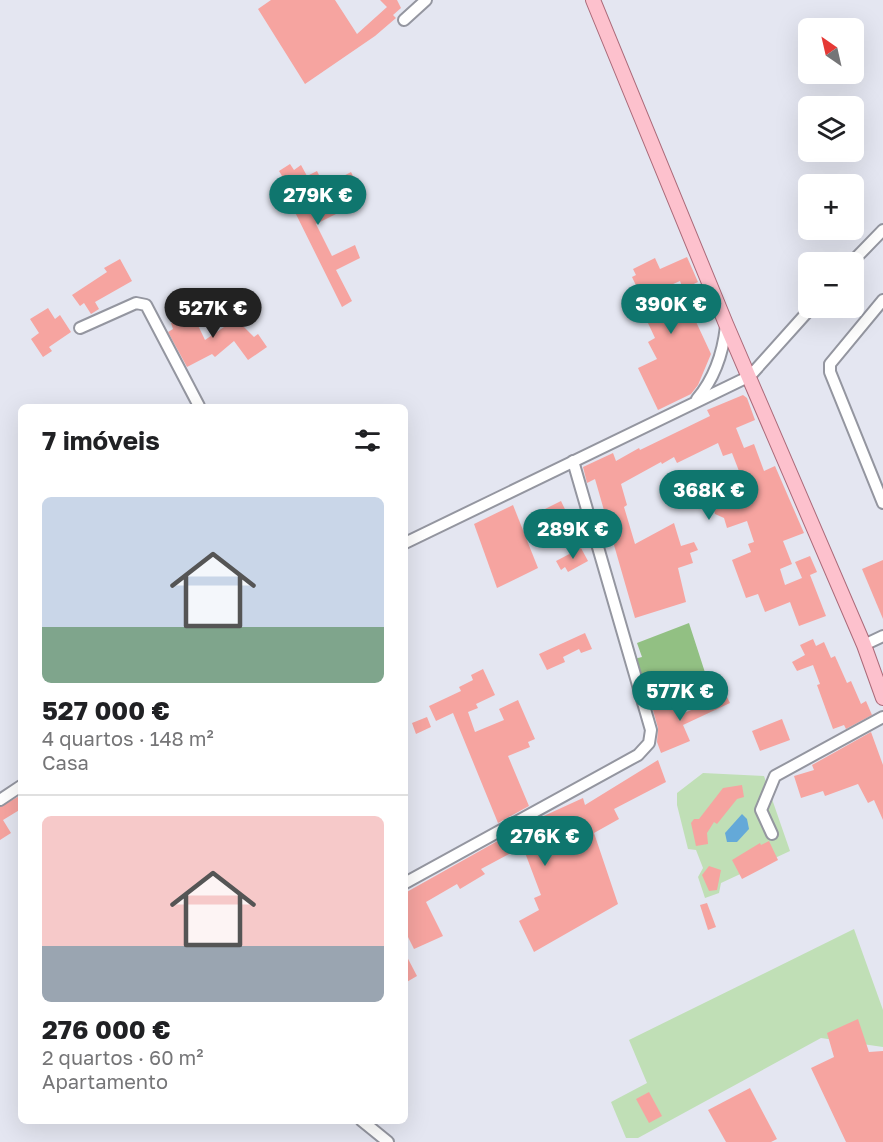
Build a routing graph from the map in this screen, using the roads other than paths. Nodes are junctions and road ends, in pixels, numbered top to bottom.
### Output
1 (426, 0) edge
2 (593, 0) edge
3 (404, 20) dead end
4 (883, 230) edge
5 (862, 252) edge
6 (883, 300) edge
7 (802, 318) edge
8 (726, 324) junction
9 (81, 328) dead end
10 (750, 376) junction
11 (694, 402) junction
12 (198, 404) edge
13 (573, 461) junction
14 (883, 503) edge
15 (408, 542) edge
16 (883, 636) edge
17 (864, 645) junction
18 (883, 698) edge
19 (883, 717) edge
20 (18, 788) edge
21 (0, 800) edge
22 (772, 834) dead end
23 (408, 881) edge
24 (366, 1124) edge
25 (388, 1142) edge

1 - 3 street
2 - 8 main road
4 - 5 street
6 - 14 street
7 - 10 street
8 - 10 main road
8 - 11 street
9 - 12 street
10 - 11 street
10 - 17 main road
11 - 13 street
13 - 15 street
13 - 23 street
16 - 17 street
17 - 18 main road
19 - 22 street
20 - 21 street
24 - 25 street

